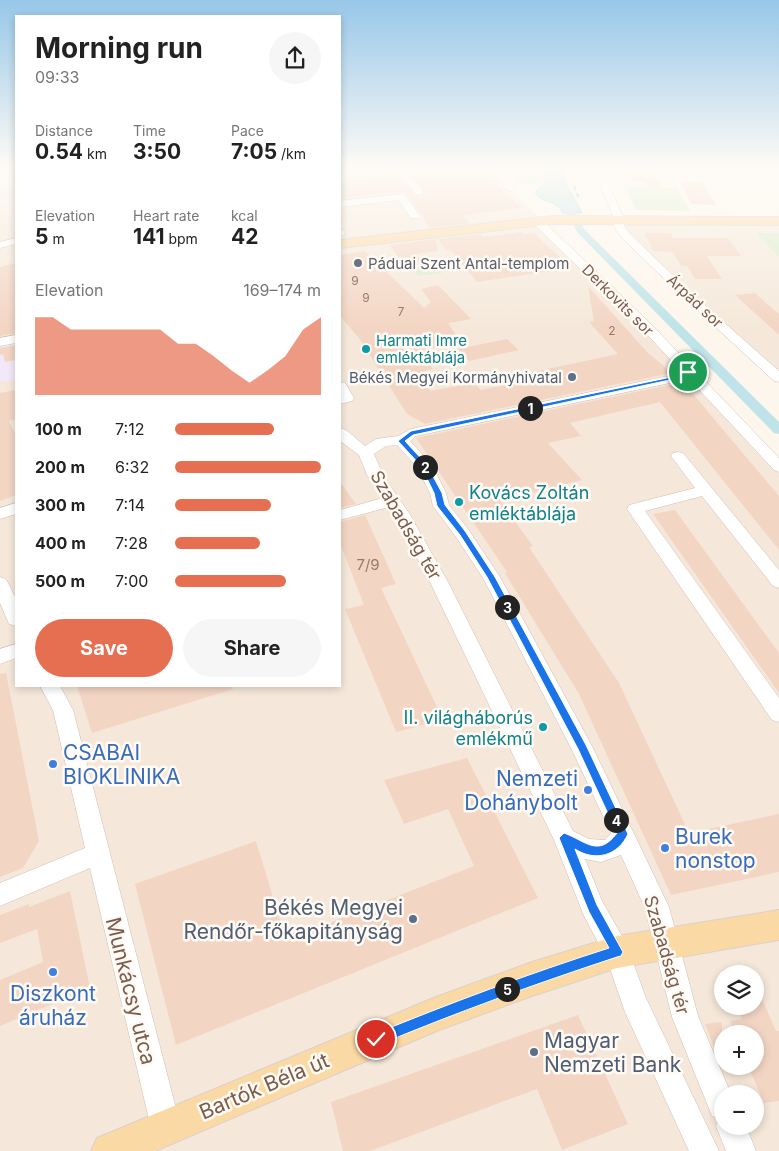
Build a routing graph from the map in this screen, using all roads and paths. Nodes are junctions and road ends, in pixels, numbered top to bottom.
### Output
1 (531, 222) edge
2 (538, 222) edge
3 (618, 222) edge
4 (15, 241) edge
5 (341, 244) edge
6 (0, 245) edge
7 (15, 339) edge
8 (0, 342) edge
9 (762, 362) junction
10 (779, 365) edge
11 (690, 375) junction
12 (779, 378) edge
13 (341, 433) edge
14 (401, 441) junction
15 (366, 453) junction
16 (678, 456) dead end
17 (779, 467) edge
18 (705, 490) junction
19 (392, 502) junction
20 (15, 508) edge
21 (0, 514) edge
22 (341, 515) edge
23 (779, 582) edge
24 (0, 583) edge
25 (14, 610) edge
26 (15, 651) edge
27 (0, 657) edge
28 (51, 687) edge
29 (779, 714) edge
30 (623, 834) junction
31 (564, 838) junction
32 (98, 854) junction
33 (0, 895) edge
34 (779, 926) edge
35 (666, 943) junction
36 (617, 952) junction
37 (714, 1087) edge
38 (166, 1128) junction
39 (735, 1135) edge
40 (110, 1151) edge
41 (704, 1151) edge
42 (741, 1151) edge

1 - 5 main road
2 - 11 street, Derkovits sor
3 - 9 street, Árpád sor
4 - 6 street
7 - 8 street
9 - 10 street
9 - 12 street, Árpád sor
11 - 14 street
11 - 17 street, Derkovits sor
13 - 15 street
14 - 15 street, Szabadság tér
14 - 30 street, Szabadság tér
15 - 19 street, Szabadság tér
16 - 18 street
18 - 23 street
18 - 29 street
19 - 22 street
19 - 31 street, Szabadság tér
20 - 21 street
24 - 25 street
26 - 27 street
28 - 32 street, Munkácsy utca
30 - 31 street
30 - 35 street, Szabadság tér
31 - 36 street, Szabadság tér
32 - 33 street
32 - 38 street, Munkácsy utca
34 - 35 main road, Bartók Béla út
35 - 36 main road, Bartók Béla út
35 - 37 street, Szabadság tér
36 - 38 main road, Bartók Béla út
36 - 41 street, Szabadság tér
38 - 40 main road, Bartók Béla út
39 - 42 street

